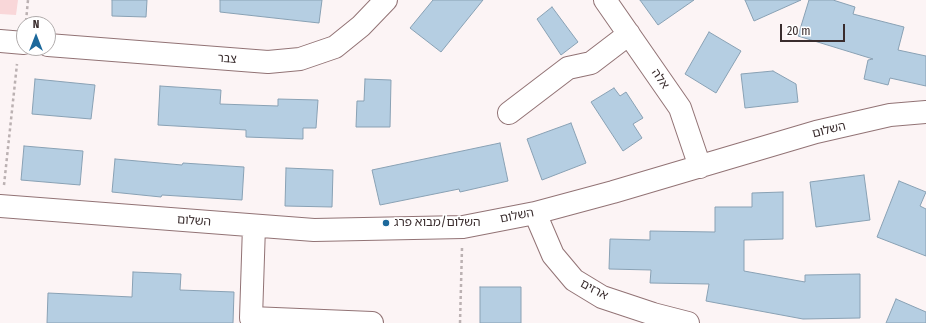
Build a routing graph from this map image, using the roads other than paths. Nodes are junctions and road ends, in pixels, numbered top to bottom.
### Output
1 (386, 0) edge
2 (605, 0) edge
3 (629, 34) junction
4 (0, 41) edge
5 (16, 43) edge
6 (56, 46) edge
7 (926, 112) edge
8 (509, 113) dead end
9 (700, 167) junction
10 (2, 198) edge
11 (535, 213) junction
12 (254, 226) junction
13 (372, 323) edge
14 (688, 323) edge

1 - 6 street, צבר
2 - 3 street, אלה
3 - 8 street
3 - 9 street, אלה
4 - 5 street
7 - 9 street, השלום
9 - 11 street, השלום
10 - 12 street, השלום
11 - 12 street, השלום
11 - 14 street, ארזים
12 - 13 street

